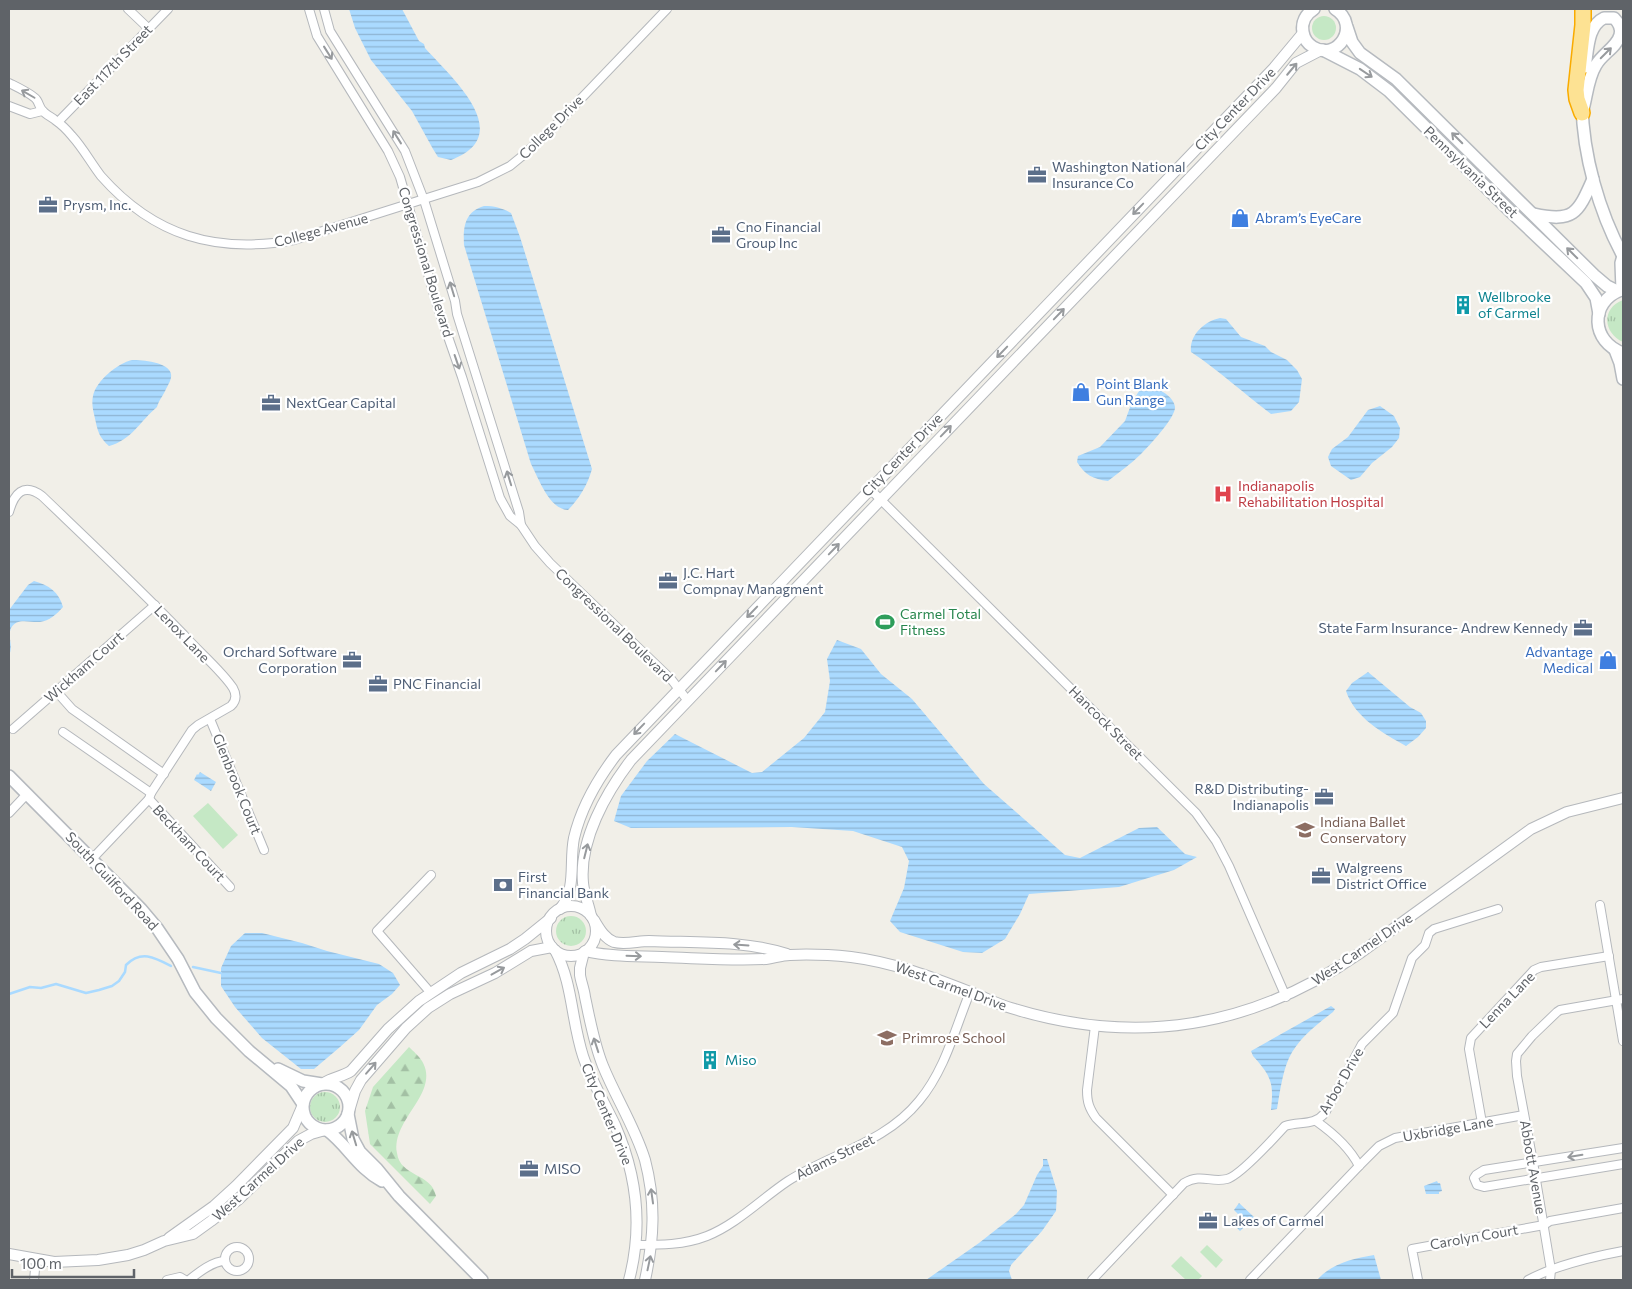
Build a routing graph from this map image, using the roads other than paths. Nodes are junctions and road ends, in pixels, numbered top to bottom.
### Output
1 (128, 9) edge
2 (168, 9) edge
3 (309, 9) edge
4 (324, 9) edge
5 (666, 9) edge
6 (1298, 9) edge
7 (1314, 9) edge
8 (1335, 9) edge
9 (1583, 9) edge
10 (1347, 27) junction
11 (148, 28) junction
12 (1303, 31) junction
13 (1322, 50) junction
14 (9, 83) edge
15 (9, 106) edge
16 (42, 111) junction
17 (1582, 113) junction
18 (58, 122) junction
19 (1593, 178) junction
20 (424, 200) junction
21 (408, 204) junction
22 (1532, 214) junction
23 (1623, 256) edge
24 (1621, 290) edge
25 (1598, 314) junction
26 (1619, 351) edge
27 (1623, 379) edge
28 (870, 489) junction
29 (881, 499) junction
30 (9, 512) edge
31 (521, 525) junction
32 (155, 606) junction
33 (678, 689) junction
34 (56, 691) junction
35 (688, 701) junction
36 (210, 719) junction
37 (13, 730) dead end
38 (63, 732) dead end
39 (164, 774) junction
40 (9, 776) edge
41 (27, 794) junction
42 (150, 796) junction
43 (1622, 800) edge
44 (9, 813) edge
45 (264, 850) dead end
46 (92, 859) junction
47 (431, 875) dead end
48 (230, 887) dead end
49 (1600, 905) dead end
50 (1498, 908) dead end
51 (560, 909) junction
52 (551, 918) junction
53 (592, 918) junction
54 (554, 948) junction
55 (585, 952) junction
56 (788, 954) junction
57 (1608, 956) junction
58 (430, 992) junction
59 (970, 992) junction
60 (1286, 997) junction
61 (1620, 999) edge
62 (1095, 1026) junction
63 (1623, 1041) edge
64 (263, 1062) junction
65 (274, 1072) junction
66 (323, 1084) junction
67 (302, 1106) junction
68 (348, 1112) junction
69 (1524, 1115) junction
70 (297, 1119) junction
71 (1316, 1120) junction
72 (1482, 1123) junction
73 (326, 1130) junction
74 (1623, 1148) edge
75 (1533, 1162) junction
76 (1623, 1164) edge
77 (1359, 1166) junction
78 (1536, 1178) junction
79 (390, 1185) junction
80 (1173, 1195) junction
81 (1623, 1208) edge
82 (1544, 1225) junction
83 (164, 1242) junction
84 (636, 1245) junction
85 (652, 1245) junction
86 (1623, 1251) edge
87 (9, 1254) edge
88 (36, 1259) junction
89 (225, 1260) dead end
90 (1551, 1270) junction
91 (34, 1280) edge
92 (167, 1280) edge
93 (185, 1280) edge
94 (190, 1280) edge
95 (482, 1280) edge
96 (629, 1280) edge
97 (645, 1280) edge
98 (1092, 1280) edge
99 (1250, 1280) edge
100 (1418, 1280) edge
101 (1528, 1280) edge
102 (1550, 1280) edge

1 - 11 street
2 - 11 street, East 117th Street
3 -> 21 street, Congressional Boulevard
20 -> 4 street, Congressional Boulevard
5 - 20 street, College Drive
6 - 12 main road
7 - 12 main road
8 - 10 main road, Pennsylvania Street
9 - 17 highway
10 - 13 main road
22 -> 10 main road, Pennsylvania Street
11 - 18 street, East 117th Street
12 - 13 main road, Pennsylvania Street
12 -> 28 street, City Center Drive
13 -> 25 main road, Pennsylvania Street
29 -> 13 street, City Center Drive
16 -> 14 street, College Avenue
15 - 16 street
16 - 18 street, College Avenue
17 -> 17 main road
17 - 19 main road
18 - 21 street, College Avenue
19 - 22 main road
19 - 23 main road
20 - 21 street, College Drive
31 -> 20 street, Congressional Boulevard
21 -> 31 street, Congressional Boulevard
24 -> 22 main road, Pennsylvania Street
23 - 24 main road
24 - 25 main road
25 - 26 main road, Pennsylvania Street
26 - 27 main road
28 - 29 street, Hancock Street
28 -> 33 street, City Center Drive
35 -> 29 street, City Center Drive
29 - 60 street, Hancock Street
30 - 32 street, Lenox Lane
31 - 33 street, Congressional Boulevard
32 - 34 street, Wickham Court
32 - 36 street, Lenox Lane
33 - 35 street, Congressional Boulevard
33 -> 51 street, City Center Drive
34 - 37 street, Wickham Court
34 - 39 street
53 -> 35 street, City Center Drive
36 - 39 street, Lenox Lane
36 - 45 street, Glenbrook Court
38 - 42 street, Beckham Court
39 - 42 street, Lenox Lane
40 - 41 main road, South Guilford Road
41 - 44 street
41 - 46 main road, South Guilford Road
42 - 46 street, Lenox Lane
42 - 48 street, Beckham Court
43 - 60 street, West Carmel Drive
46 - 64 main road, South Guilford Road
47 - 58 street
49 - 57 street
50 - 71 street, Arbor Drive
51 - 52 street
51 - 53 street
52 - 54 street
52 - 58 street
53 - 55 street
56 -> 53 street, West Carmel Drive
54 - 55 street
68 -> 54 street
54 - 84 street, City Center Drive
55 -> 56 street, West Carmel Drive
85 -> 55 street, City Center Drive
56 - 59 street, West Carmel Drive
57 - 61 street
57 - 72 street, Lenna Lane
58 - 66 street
59 - 62 street, West Carmel Drive
59 - 85 street, Adams Street
60 - 62 street, West Carmel Drive
61 - 63 street
61 - 69 street, Abbott Avenue
62 - 80 street
64 - 65 main road, South Guilford Road
64 - 66 main road, South Guilford Road
65 - 67 main road, South Guilford Road
65 - 70 main road
66 - 67 main road
66 - 68 main road
67 - 70 street, West Carmel Drive
67 - 73 main road
68 - 73 main road
79 -> 68 main road
69 - 72 street, Uxbridge Lane
69 - 75 street, Abbott Avenue
70 - 83 street, West Carmel Drive
71 - 77 street
71 - 80 street, Arbor Drive
72 - 77 street, Uxbridge Lane
73 - 79 main road
73 - 83 street, West Carmel Drive
74 -> 75 street
75 - 78 street, Abbott Avenue
75 - 78 street
76 - 78 street
77 - 99 street, Uxbridge Lane
78 - 82 street, Abbott Avenue
79 - 95 main road
80 - 98 street, Arbor Drive
81 - 82 street, Carolyn Court
82 - 90 street, Abbott Avenue
82 - 100 street, Carolyn Court
83 - 88 street, West Carmel Drive
84 - 85 street, Adams Street
84 - 96 street, City Center Drive
97 -> 85 street, City Center Drive
86 - 90 street
87 - 88 street, West Carmel Drive
88 - 91 street
89 - 94 street
90 - 101 street
90 - 102 street, Abbott Avenue
92 - 93 street

